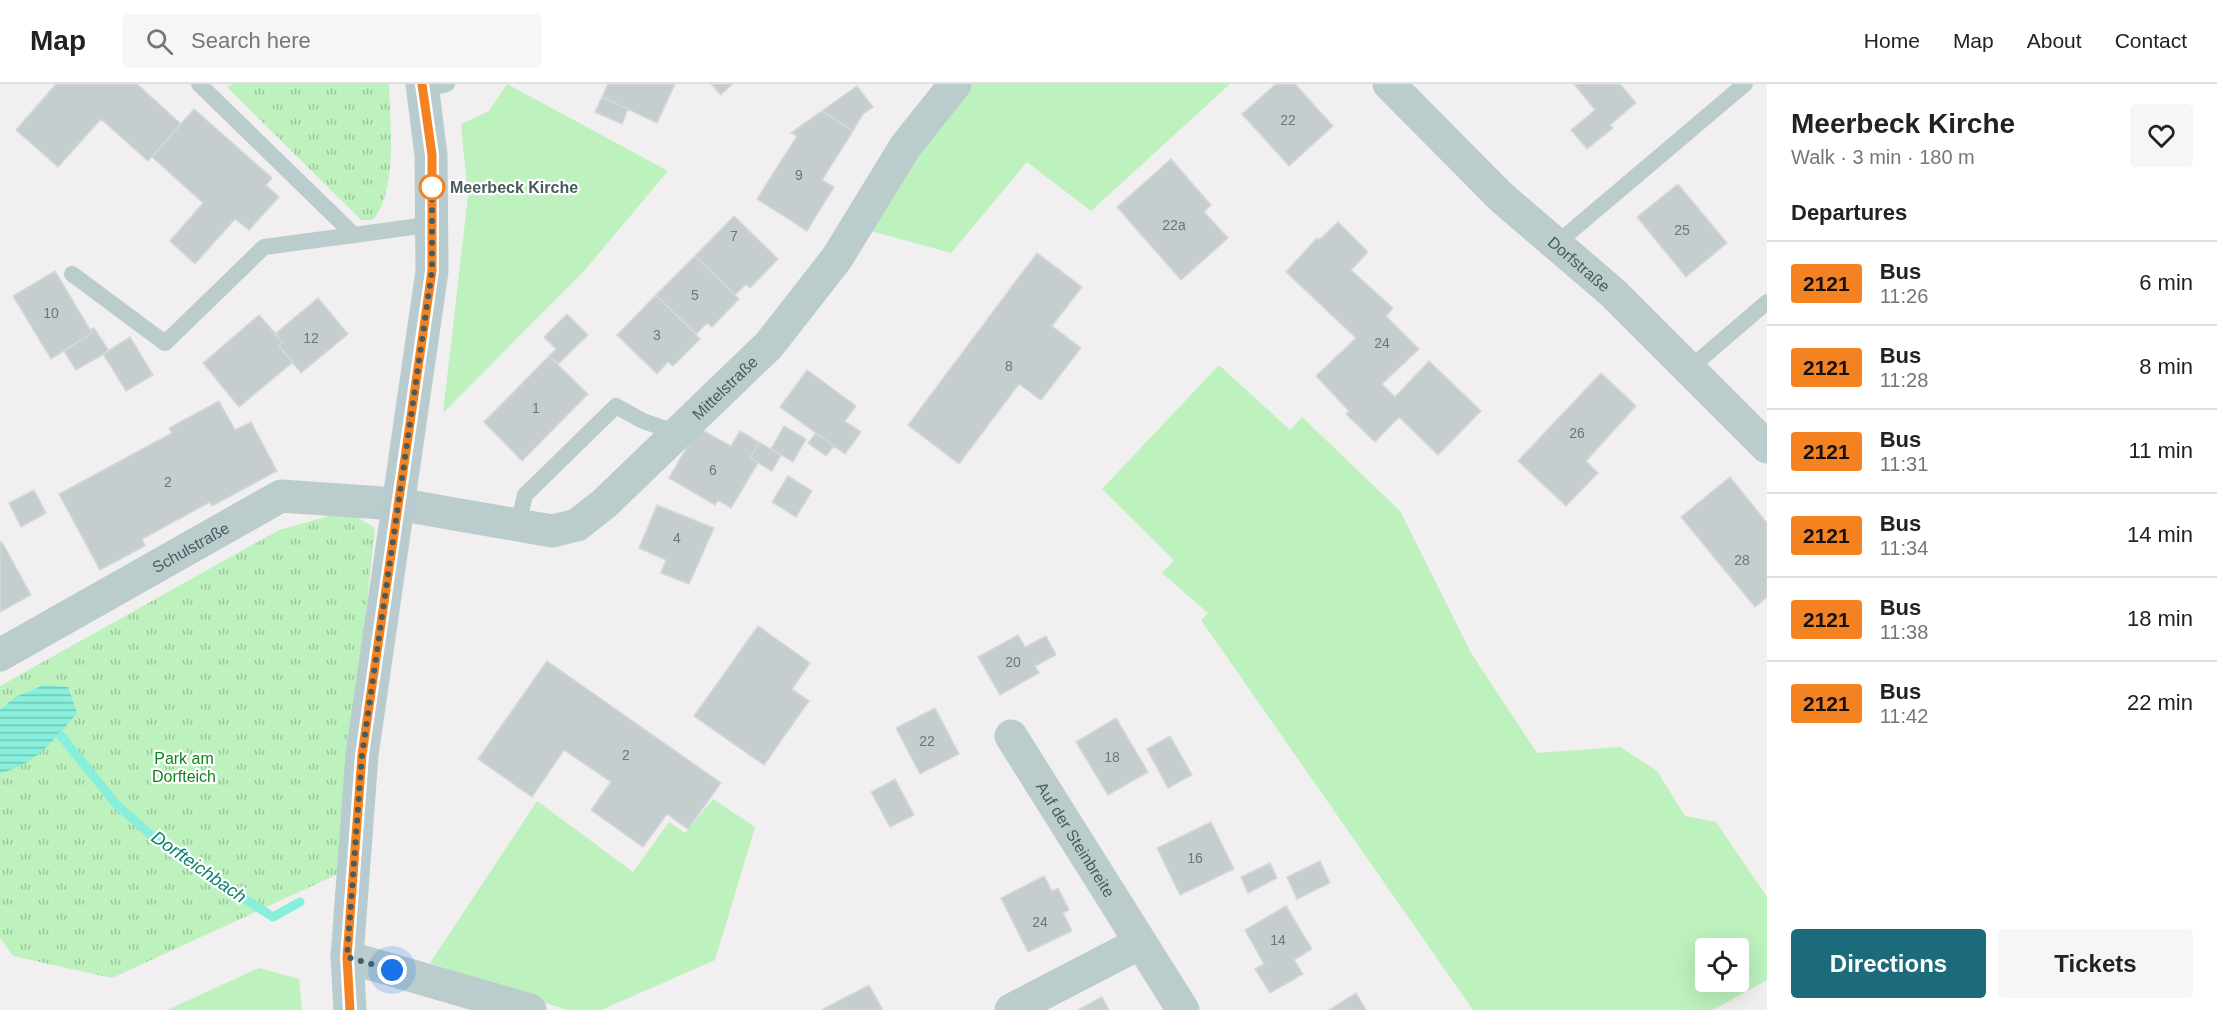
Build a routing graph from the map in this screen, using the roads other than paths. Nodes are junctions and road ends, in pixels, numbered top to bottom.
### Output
1 (200, 84) edge
2 (955, 84) edge
3 (1389, 84) edge
4 (1745, 84) edge
5 (431, 86) edge
6 (434, 224) junction
7 (354, 236) junction
8 (1556, 244) junction
9 (72, 274) dead end
10 (1767, 302) edge
11 (1689, 369) junction
12 (678, 433) junction
13 (1767, 447) edge
14 (397, 504) junction
15 (518, 525) junction
16 (0, 655) edge
17 (1011, 735) dead end
18 (1140, 943) junction
19 (347, 957) junction
20 (350, 1010) edge
21 (530, 1010) edge
22 (1011, 1010) edge
23 (1183, 1010) edge

1 - 7 lane
2 - 12 street, Mittelstraße
3 - 8 street, Dorfstraße
4 - 8 lane
5 - 6 street
6 - 7 lane
6 - 14 street
7 - 9 lane
8 - 11 street, Dorfstraße
10 - 11 lane
11 - 13 street, Dorfstraße
12 - 15 street, Mittelstraße
12 - 15 lane
14 - 15 street, Mittelstraße
14 - 16 street, Schulstraße
14 - 19 street
17 - 18 street, Auf der Steinbreite
18 - 22 street
18 - 23 street, Auf der Steinbreite
19 - 20 street
19 - 21 street

